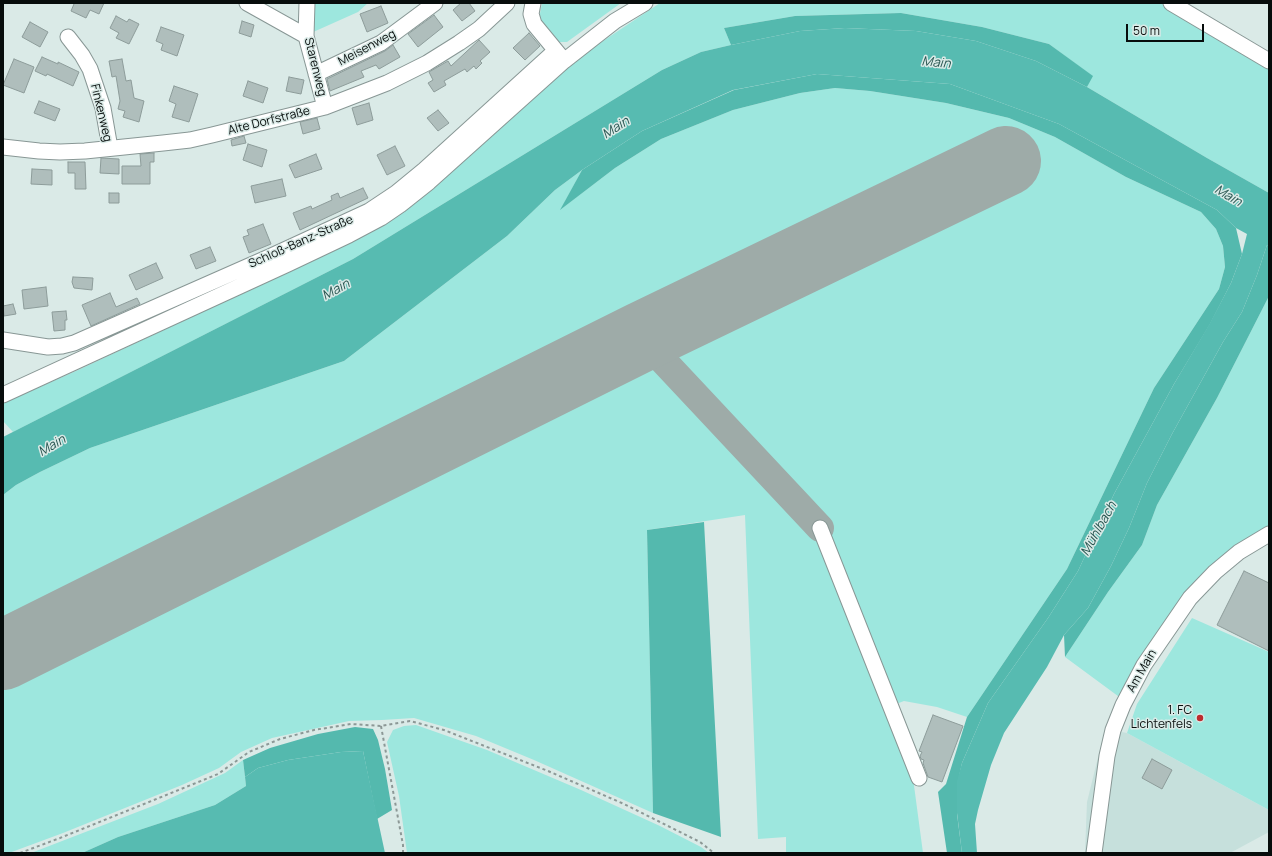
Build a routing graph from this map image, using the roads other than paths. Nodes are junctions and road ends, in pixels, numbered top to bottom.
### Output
1 (247, 3) edge
2 (306, 3) edge
3 (435, 3) edge
4 (507, 3) edge
5 (533, 3) edge
6 (645, 3) edge
7 (1171, 3) edge
8 (306, 36) junction
9 (68, 37) dead end
10 (559, 56) junction
11 (1269, 61) edge
12 (316, 74) junction
13 (325, 107) junction
14 (3, 147) edge
15 (110, 148) junction
16 (3, 340) edge
17 (3, 395) edge
18 (820, 528) dead end
19 (1269, 534) edge
20 (919, 778) dead end
21 (1094, 853) edge

1 - 8 street
2 - 8 street, Starenweg
3 - 12 street, Meisenweg
4 - 13 street, Alte Dorfstraße
5 - 10 street
6 - 10 street
7 - 11 street
8 - 12 street, Starenweg
9 - 15 street, Finkenweg
10 - 16 street, Schloß-Banz-Straße
10 - 17 street
12 - 13 street, Starenweg
13 - 15 street, Alte Dorfstraße
14 - 15 street, Alte Dorfstraße
18 - 20 street
19 - 21 street, Am Main

